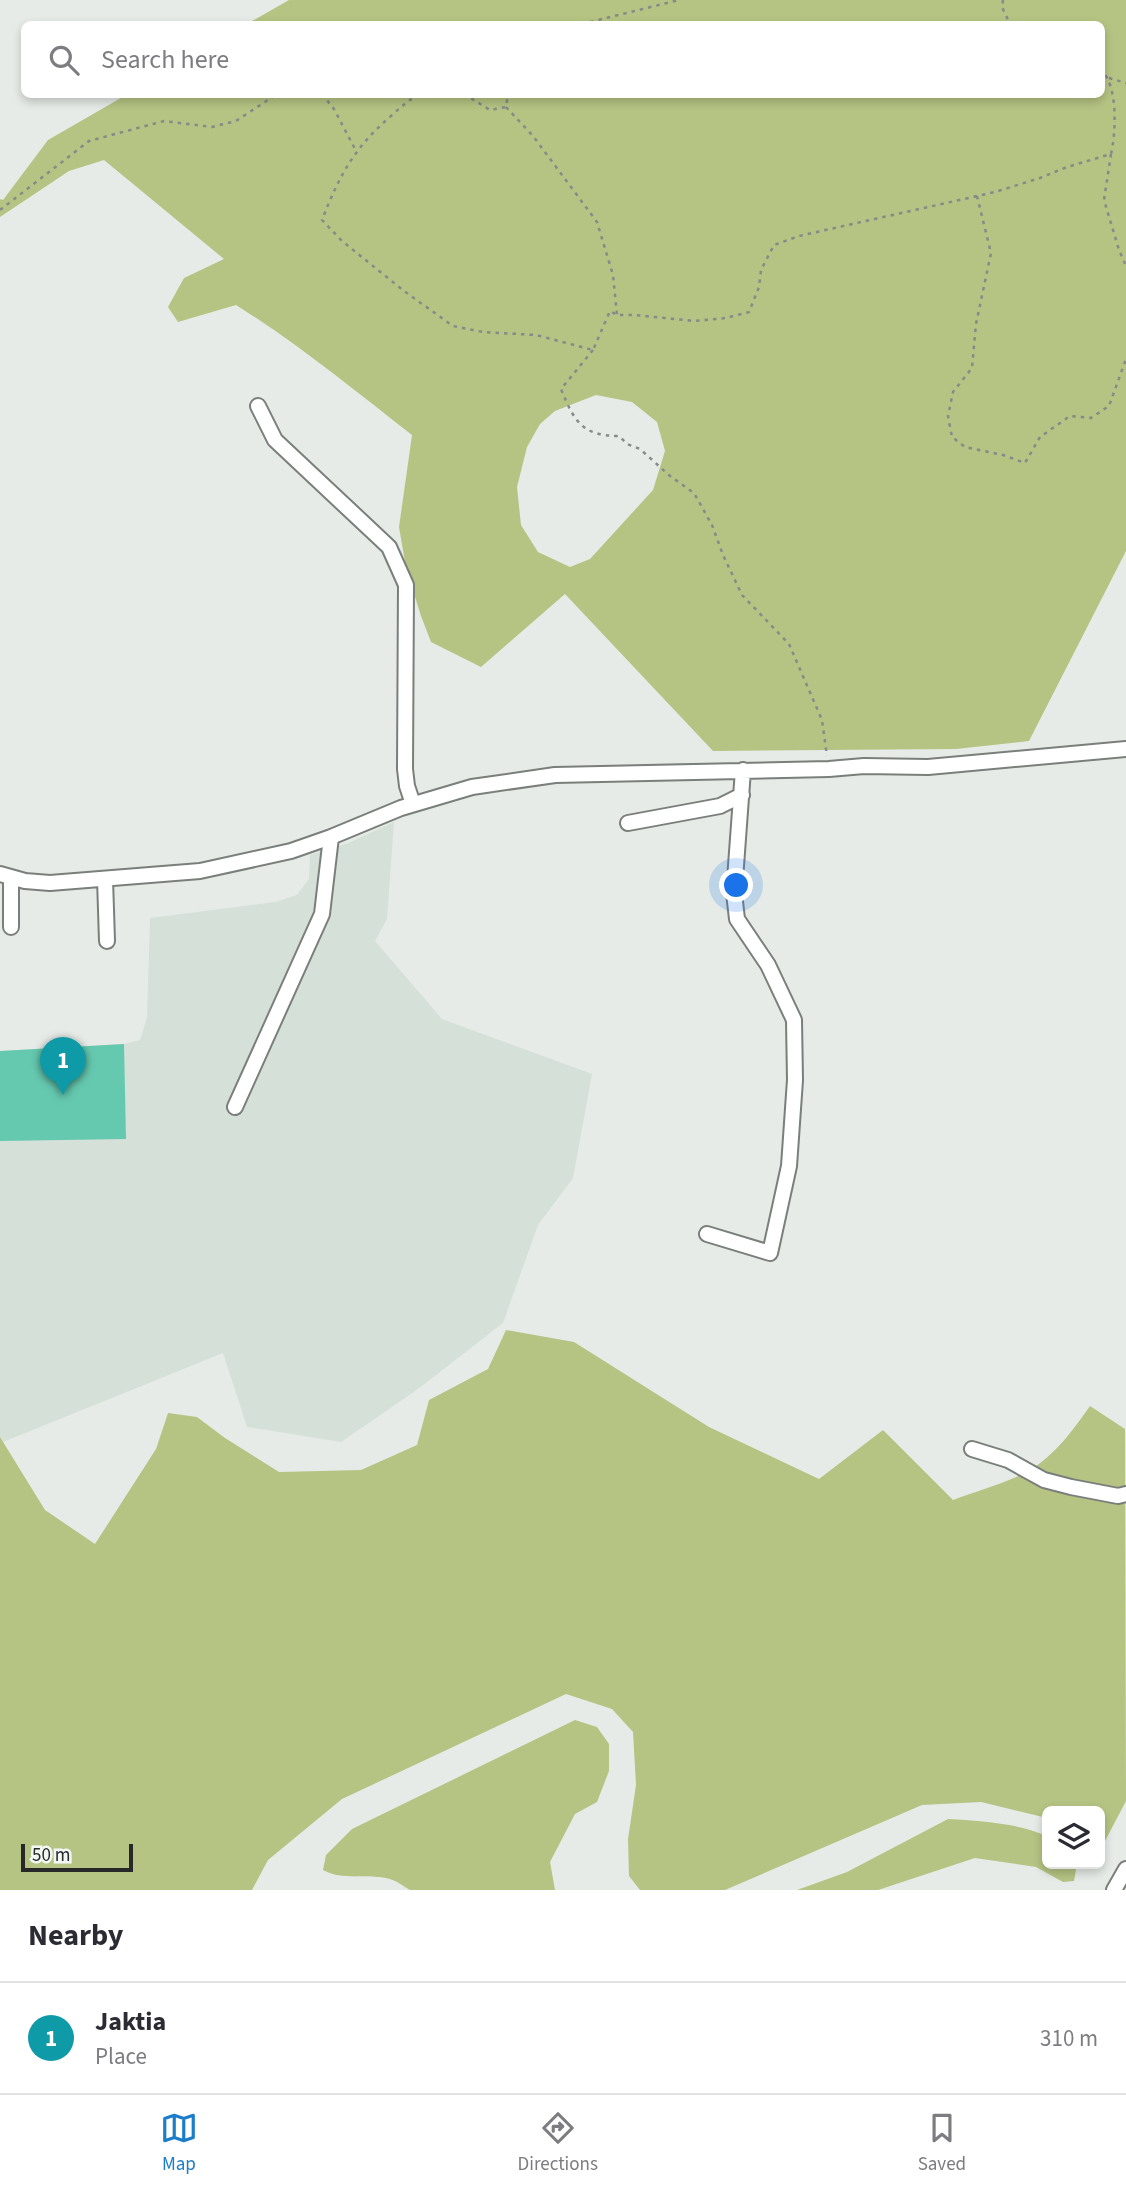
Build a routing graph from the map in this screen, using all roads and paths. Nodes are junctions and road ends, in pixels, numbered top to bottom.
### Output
1 (679, 0) edge
2 (1003, 0) edge
3 (594, 21) edge
4 (1009, 21) edge
5 (1105, 74) edge
6 (1108, 77) junction
7 (1126, 83) edge
8 (272, 98) edge
9 (325, 98) edge
10 (412, 98) edge
11 (470, 98) edge
12 (507, 98) edge
13 (506, 107) junction
14 (356, 150) junction
15 (1111, 154) junction
16 (977, 196) junction
17 (0, 210) edge
18 (1126, 266) edge
19 (617, 315) junction
20 (593, 350) junction
21 (1126, 359) edge
22 (258, 406) dead end
23 (1126, 749) edge
24 (829, 769) junction
25 (743, 771) junction
26 (742, 795) junction
27 (414, 804) junction
28 (628, 823) dead end
29 (331, 837) junction
30 (6, 876) edge
31 (106, 879) junction
32 (11, 927) dead end
33 (107, 942) dead end
34 (235, 1107) dead end
35 (707, 1234) dead end
36 (972, 1450) dead end
37 (1126, 1494) edge
38 (1126, 1869) edge
39 (1114, 1890) edge

1 - 3 path
2 - 4 path
5 - 6 path
6 - 7 path
6 - 15 path
8 - 17 path
9 - 14 path
10 - 14 path
11 - 13 path
12 - 13 path
13 - 19 path
14 - 20 path
15 - 16 path
15 - 18 path
16 - 19 path
16 - 21 path
19 - 20 path
20 - 24 path
22 - 27 street
23 - 24 street
24 - 25 street
25 - 26 street
25 - 27 street
26 - 28 street
26 - 35 street
27 - 29 street
29 - 31 street
29 - 34 street
30 - 31 street
30 - 32 street
31 - 33 street
36 - 37 street
38 - 39 street

